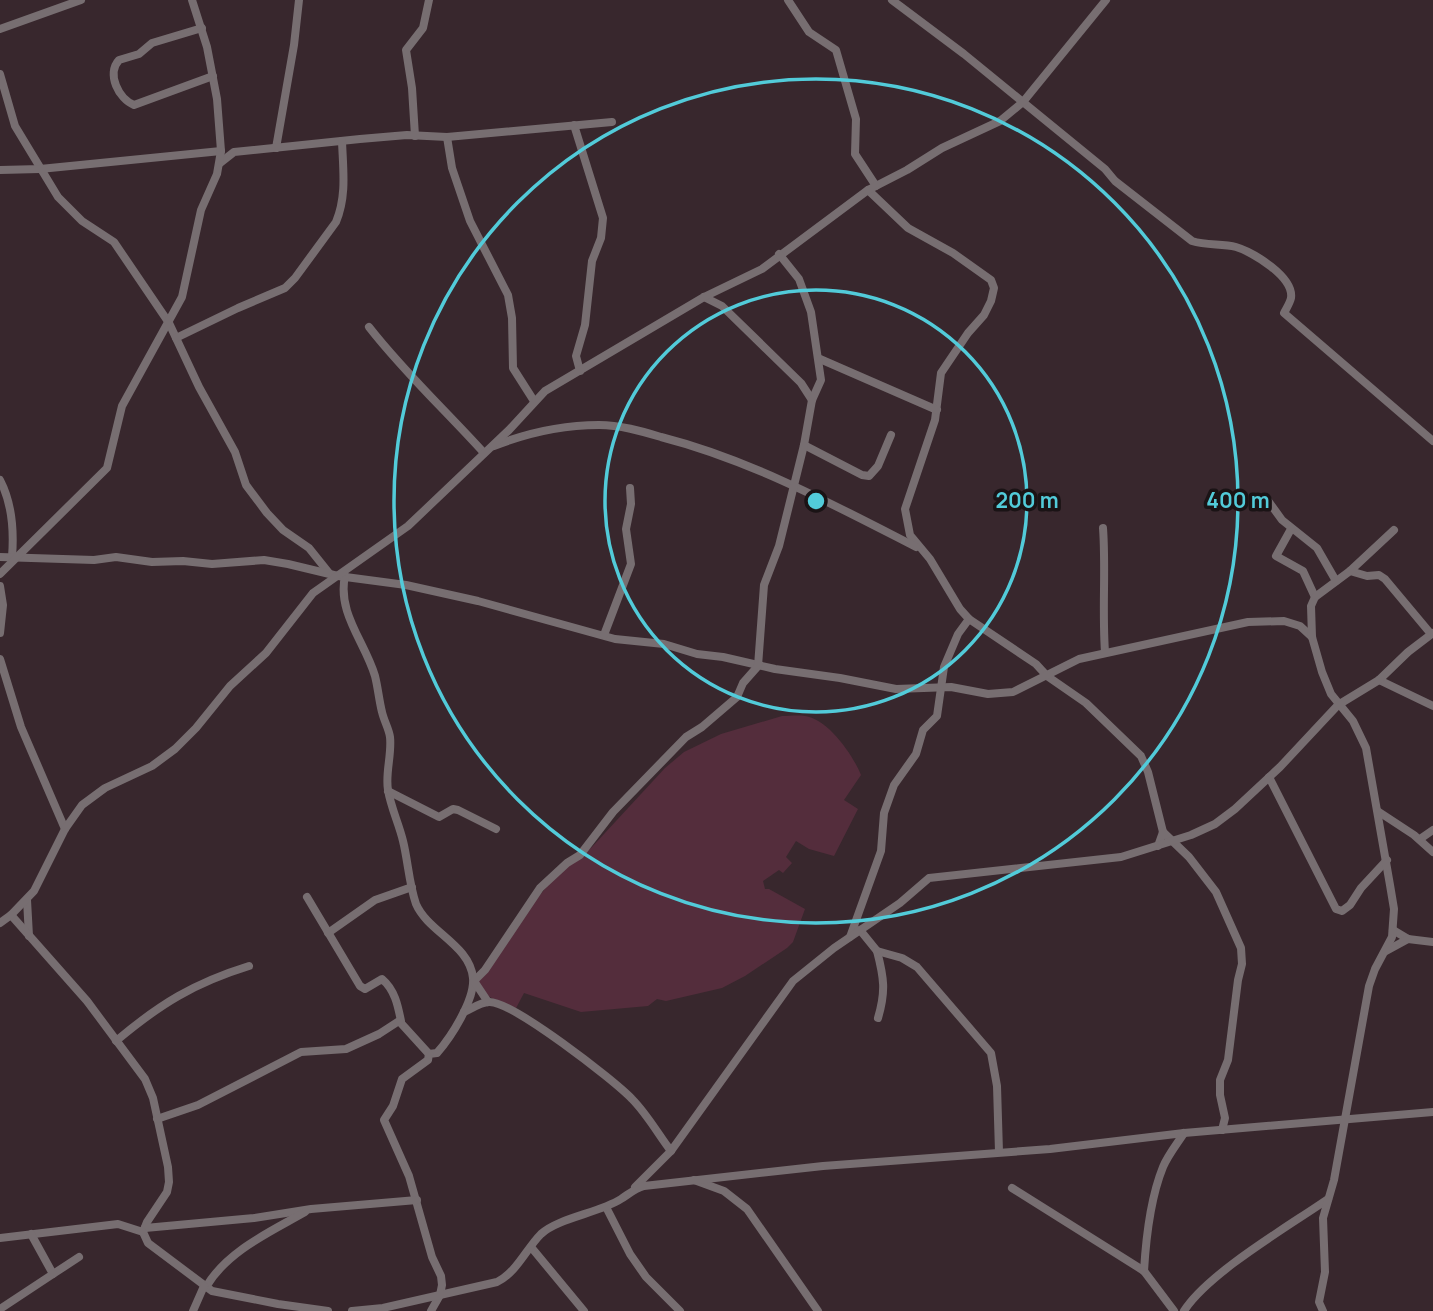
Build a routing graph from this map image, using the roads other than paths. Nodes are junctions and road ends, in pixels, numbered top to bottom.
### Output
1 (81, 0) edge
2 (192, 0) edge
3 (299, 0) edge
4 (429, 0) edge
5 (788, 0) edge
6 (892, 0) edge
7 (1106, 0) edge
8 (202, 28) junction
9 (0, 29) edge
10 (0, 74) edge
11 (213, 76) junction
12 (1023, 102) junction
13 (612, 122) dead end
14 (574, 125) junction
15 (415, 136) junction
16 (447, 137) junction
17 (342, 141) junction
18 (221, 148) junction
19 (276, 148) junction
20 (234, 152) junction
21 (219, 163) junction
22 (40, 169) junction
23 (0, 170) edge
24 (872, 188) junction
25 (779, 254) junction
26 (704, 297) junction
27 (169, 323) junction
28 (369, 327) dead end
29 (176, 338) junction
30 (820, 359) junction
31 (580, 371) junction
32 (812, 400) junction
33 (534, 401) junction
34 (937, 410) junction
35 (891, 435) dead end
36 (1433, 440) edge
37 (804, 446) junction
38 (486, 451) junction
39 (0, 480) edge
40 (792, 487) junction
41 (630, 488) dead end
42 (1269, 502) dead end
43 (1103, 528) dead end
44 (1291, 529) junction
45 (1394, 530) dead end
46 (921, 549) junction
47 (0, 557) edge
48 (14, 557) junction
49 (1350, 571) junction
50 (329, 573) junction
51 (0, 574) edge
52 (342, 576) junction
53 (1336, 581) junction
54 (0, 586) edge
55 (1315, 597) junction
56 (1311, 617) junction
57 (969, 619) junction
58 (1300, 626) junction
59 (0, 633) edge
60 (1432, 634) edge
61 (604, 635) junction
62 (1312, 638) junction
63 (1105, 652) junction
64 (0, 659) edge
65 (758, 666) junction
66 (1047, 676) junction
67 (1379, 680) junction
68 (940, 687) junction
69 (1338, 705) junction
70 (1433, 706) edge
71 (1269, 777) junction
72 (388, 791) junction
73 (1379, 811) junction
74 (65, 829) junction
75 (496, 829) dead end
76 (1433, 830) edge
77 (1163, 832) junction
78 (1420, 839) junction
79 (1174, 841) junction
80 (1158, 846) junction
81 (1433, 852) edge
82 (1387, 860) junction
83 (412, 887) junction
84 (307, 897) dead end
85 (27, 900) junction
86 (11, 915) junction
87 (0, 923) edge
88 (860, 930) junction
89 (1393, 930) junction
90 (328, 933) junction
91 (29, 936) junction
92 (850, 937) junction
93 (1408, 939) junction
94 (1433, 942) edge
95 (877, 951) junction
96 (1384, 953) junction
97 (248, 966) dead end
98 (474, 982) junction
99 (488, 1002) junction
100 (464, 1012) junction
101 (878, 1018) dead end
102 (401, 1021) junction
103 (116, 1041) junction
104 (429, 1054) junction
105 (1433, 1112) edge
106 (157, 1119) junction
107 (1346, 1121) junction
108 (1222, 1130) junction
109 (1184, 1133) junction
110 (671, 1152) junction
111 (999, 1152) junction
112 (691, 1180) junction
113 (1012, 1188) dead end
114 (633, 1189) junction
115 (1328, 1199) junction
116 (417, 1200) junction
117 (606, 1207) junction
118 (311, 1209) junction
119 (144, 1230) junction
120 (31, 1234) junction
121 (0, 1238) edge
122 (530, 1247) junction
123 (79, 1258) dead end
124 (1144, 1271) junction
125 (53, 1274) junction
126 (205, 1286) junction
127 (440, 1295) junction
128 (278, 1304) junction
129 (0, 1309) edge
130 (193, 1311) edge
131 (265, 1311) edge
132 (328, 1311) edge
133 (352, 1311) edge
134 (431, 1311) edge
135 (584, 1311) edge
136 (680, 1311) edge
137 (818, 1311) edge
138 (1174, 1311) edge
139 (1184, 1311) edge
140 (1323, 1311) edge

1 - 9 street
2 - 8 street
3 - 19 street
4 - 15 street
5 - 24 street
6 - 12 street
7 - 12 street
8 - 11 street
8 - 11 street
10 - 22 street
11 - 18 street
12 - 24 street
12 - 36 street
13 - 14 street
14 - 16 street
14 - 31 street
15 - 16 street
15 - 17 street
16 - 33 street
17 - 19 street
17 - 29 street
18 - 20 street
18 - 21 street
18 - 22 street
19 - 20 street
20 - 21 street
21 - 27 street
22 - 23 street
22 - 27 street
24 - 25 street
24 - 34 street
25 - 26 street
25 - 30 street
26 - 31 street
26 - 32 street
27 - 29 street
27 - 48 street
28 - 38 street
29 - 50 street
30 - 32 street
30 - 34 street
31 - 33 street
32 - 37 street
33 - 38 street
34 - 46 street
35 - 37 street
37 - 40 street
38 - 40 street
38 - 52 street
39 - 48 street
40 - 46 street
40 - 65 street
41 - 61 street
42 - 44 street
43 - 63 street
44 - 53 street
44 - 55 street
45 - 49 street
46 - 57 street
47 - 48 street
48 - 50 street
48 - 51 street
49 - 53 street
49 - 60 street
50 - 52 street
52 - 61 street
52 - 72 street
52 - 74 street
53 - 55 street
54 - 59 street
55 - 56 street
56 - 58 street
56 - 62 street
57 - 66 street
57 - 68 street
58 - 62 street
58 - 63 street
60 - 67 street
61 - 65 street
62 - 69 street
63 - 66 street
64 - 74 street
65 - 68 street
65 - 98 street
66 - 68 street
66 - 77 street
67 - 69 street
67 - 70 street
68 - 92 street
69 - 71 street
69 - 73 street
71 - 79 street
71 - 82 street
72 - 75 street
72 - 83 street
73 - 78 street
73 - 82 street
74 - 85 street
76 - 78 street
77 - 79 street
77 - 80 street
78 - 81 street
79 - 80 street
79 - 108 street
80 - 88 street
82 - 89 street
83 - 90 street
83 - 98 street
84 - 90 street
85 - 86 street
85 - 91 street
86 - 87 street
86 - 91 street
88 - 92 street
88 - 95 street
89 - 93 street
89 - 96 street
90 - 102 street
91 - 103 street
92 - 110 street
93 - 94 street
93 - 96 street
95 - 101 street
95 - 111 street
96 - 107 street
97 - 103 street
98 - 99 street
98 - 100 street
99 - 100 street
99 - 110 street
100 - 104 street
102 - 104 street
102 - 106 street
103 - 106 street
104 - 116 street
105 - 107 street
106 - 119 street
107 - 108 street
107 - 115 street
108 - 109 street
109 - 111 street
109 - 124 street
110 - 114 street
111 - 112 street
112 - 114 street
112 - 137 street
113 - 124 street
114 - 117 street
115 - 139 street
115 - 140 street
116 - 118 street
116 - 127 street
117 - 122 street
117 - 136 street
118 - 119 street
118 - 126 street
119 - 120 street
119 - 126 street
120 - 121 street
120 - 125 street
122 - 127 street
122 - 135 street
123 - 125 street
124 - 138 street
125 - 129 street
126 - 128 street
126 - 130 street
127 - 133 street
127 - 134 street
128 - 131 street
128 - 132 street

